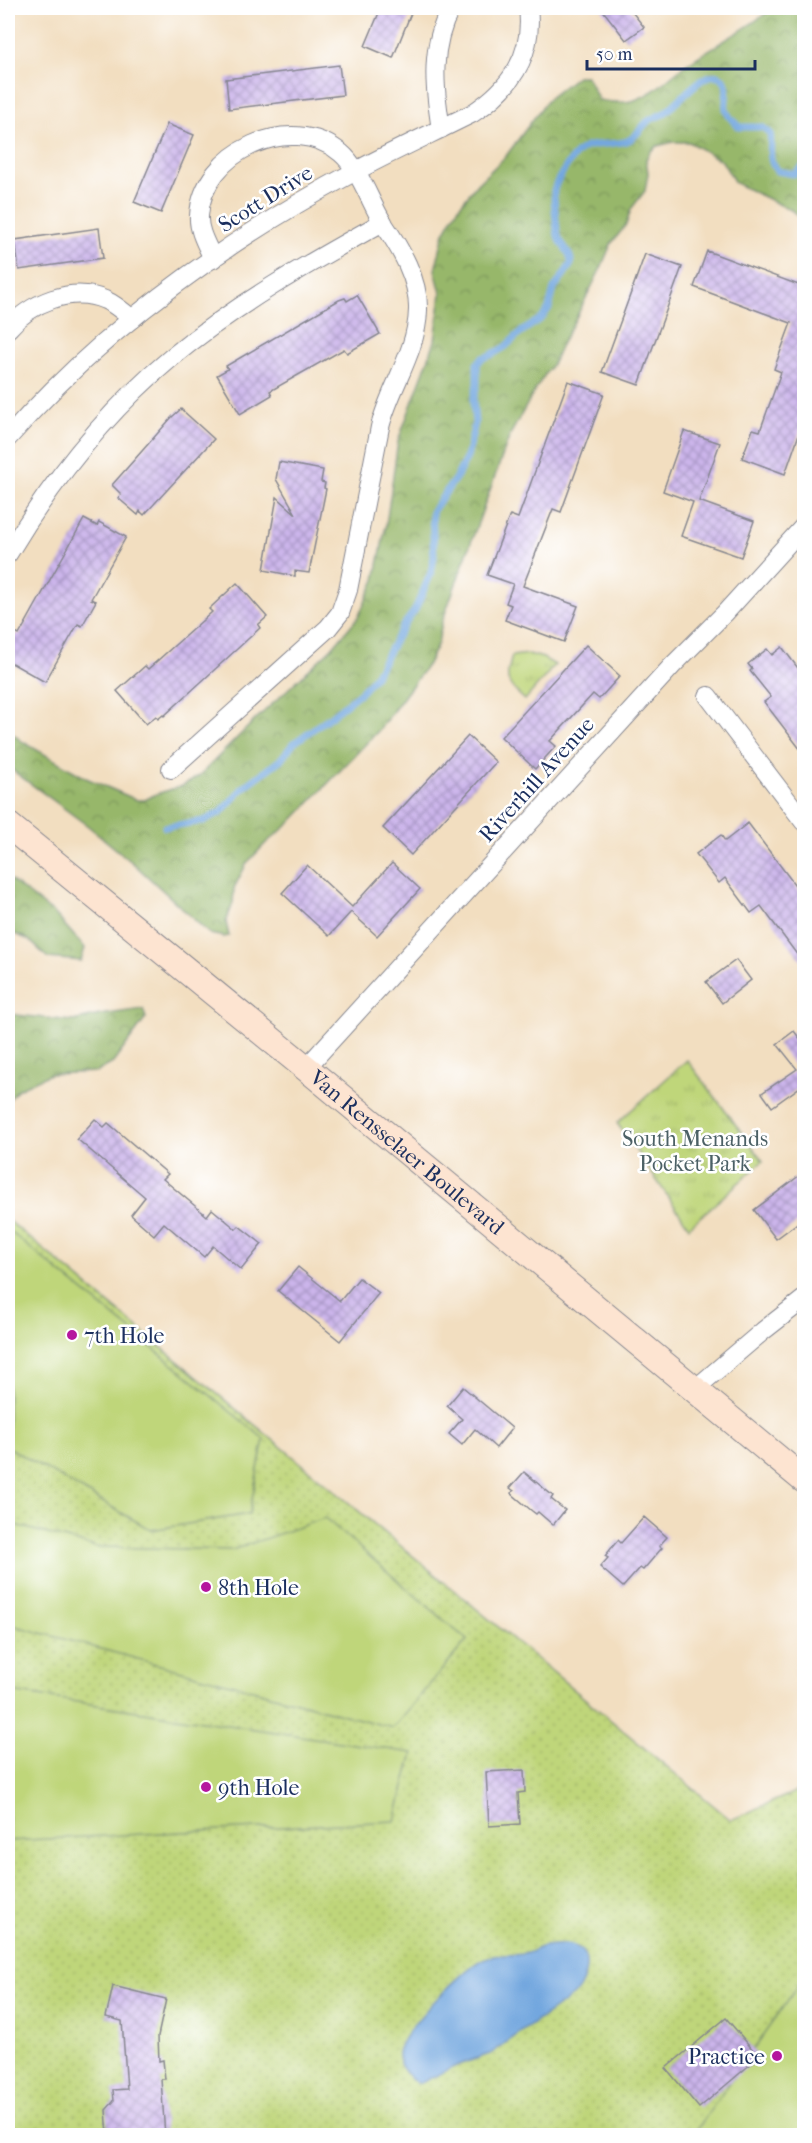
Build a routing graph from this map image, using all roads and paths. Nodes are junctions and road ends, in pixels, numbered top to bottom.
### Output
1 (451, 8) edge
2 (528, 8) edge
3 (441, 129) junction
4 (355, 172) junction
5 (383, 222) junction
6 (213, 259) junction
7 (132, 319) junction
8 (8, 329) edge
9 (8, 435) edge
10 (804, 526) edge
11 (8, 554) edge
12 (708, 696) dead end
13 (171, 769) dead end
14 (804, 822) edge
15 (8, 825) edge
16 (306, 1068) junction
17 (804, 1299) edge
18 (695, 1389) junction
19 (804, 1479) edge

1 - 3 street
2 - 3 street, Scott Drive
3 - 4 street, Scott Drive
4 - 5 street
4 - 6 street, Scott Drive
4 - 6 street
5 - 11 street
5 - 13 street
6 - 7 street, Scott Drive
7 - 8 street
7 - 9 street, Scott Drive
10 - 16 street, Riverhill Avenue
12 - 14 street
15 - 16 main road, Van Rensselaer Boulevard
16 - 18 main road, Van Rensselaer Boulevard
17 - 18 street
18 - 19 main road, Van Rensselaer Boulevard

